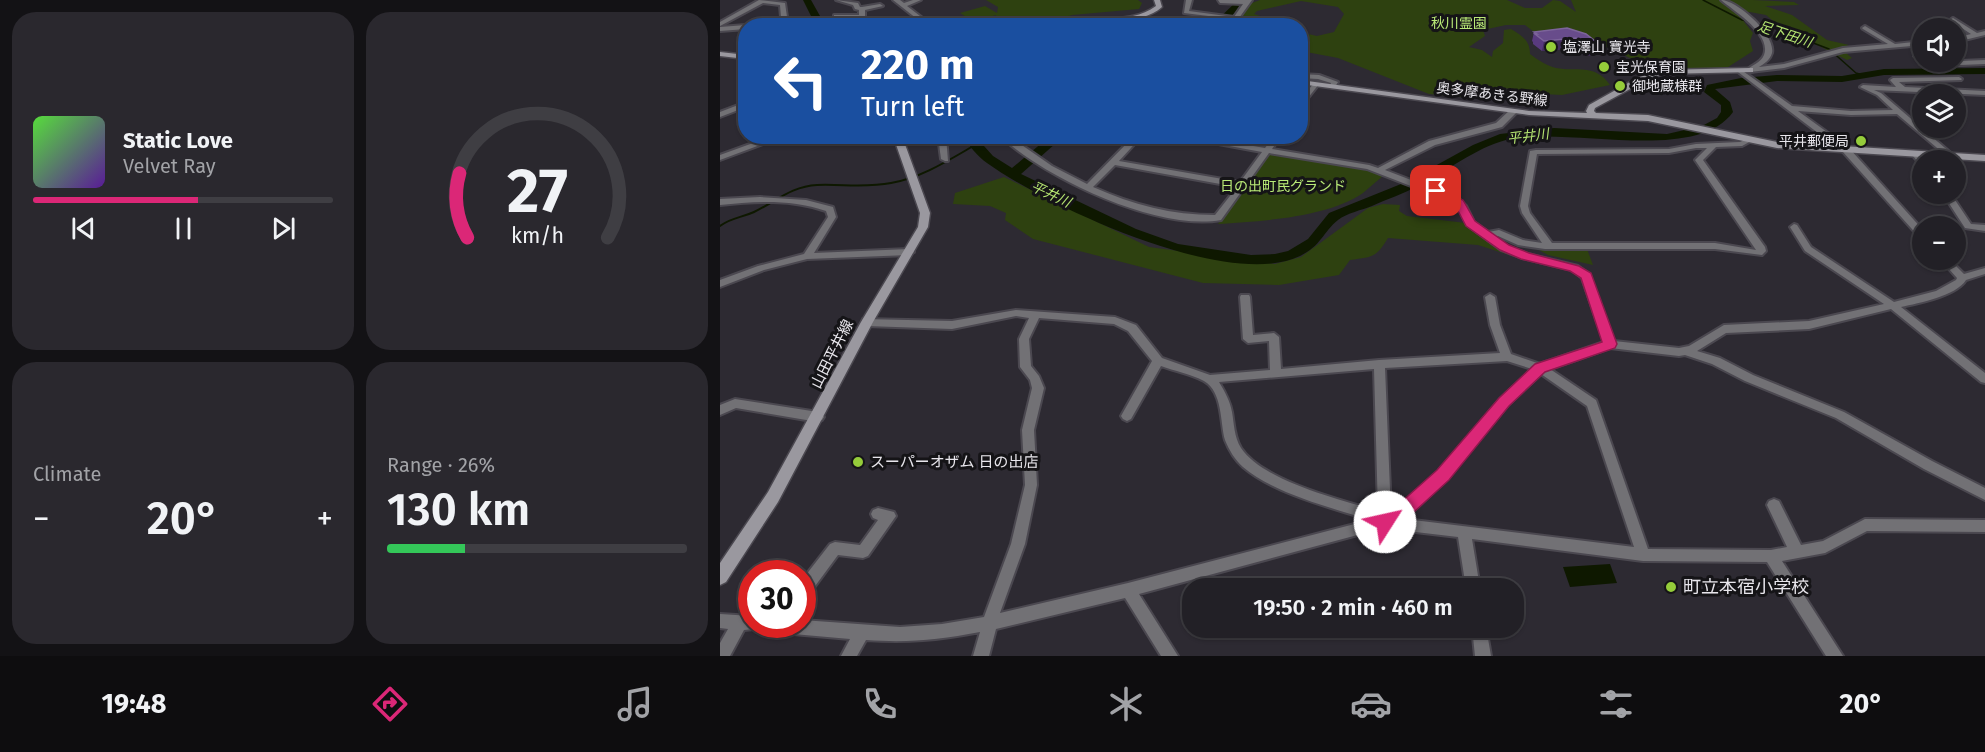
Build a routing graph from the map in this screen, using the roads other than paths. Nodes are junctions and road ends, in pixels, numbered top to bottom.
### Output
1 (763, 0) edge
2 (839, 0) edge
3 (887, 0) edge
4 (896, 0) edge
5 (918, 0) edge
6 (1157, 0) edge
7 (1190, 0) edge
8 (1724, 0) edge
9 (1220, 1) edge
10 (1228, 1) edge
11 (1244, 2) edge
12 (779, 3) junction
13 (905, 5) junction
14 (766, 9) dead end
15 (862, 9) junction
16 (836, 16) dead end
17 (785, 18) edge
18 (920, 18) edge
19 (1112, 18) edge
20 (1234, 18) joint
21 (720, 24) edge
22 (738, 28) edge
23 (1865, 28) dead end
24 (1966, 28) edge
25 (720, 29) edge
26 (1985, 33) edge
27 (1975, 34) junction
28 (1966, 37) edge
29 (1912, 44) edge
30 (1896, 45) junction
31 (722, 56) edge
32 (738, 57) edge
33 (1985, 62) edge
34 (1966, 63) edge
35 (1745, 72) junction
36 (1308, 77) edge
37 (1308, 83) edge
38 (1316, 84) junction
39 (1333, 86) junction
40 (1904, 89) junction
41 (1984, 92) edge
42 (1308, 95) edge
43 (738, 107) edge
44 (1792, 108) junction
45 (1513, 112) junction
46 (1897, 112) junction
47 (720, 115) edge
48 (1593, 116) junction
49 (1749, 140) junction
50 (759, 144) edge
51 (900, 144) edge
52 (943, 144) edge
53 (1014, 144) edge
54 (1131, 144) edge
55 (1226, 144) edge
56 (1273, 144) edge
57 (1714, 145) junction
58 (1846, 150) junction
59 (1942, 150) edge
60 (1268, 151) junction
61 (1912, 154) edge
62 (1966, 157) edge
63 (720, 158) edge
64 (945, 158) dead end
65 (1985, 158) edge
66 (1113, 162) junction
67 (1383, 171) junction
68 (1242, 185) junction
69 (1088, 187) junction
70 (720, 202) edge
71 (1954, 204) edge
72 (1912, 224) edge
73 (1794, 227) dead end
74 (1985, 228) edge
75 (1486, 235) junction
76 (1549, 246) junction
77 (909, 252) junction
78 (807, 256) junction
79 (1954, 270) edge
80 (1985, 271) edge
81 (1962, 278) junction
82 (720, 284) edge
83 (1245, 297) dead end
84 (1490, 297) dead end
85 (1892, 305) junction
86 (1036, 314) junction
87 (867, 322) junction
88 (1610, 344) junction
89 (1686, 351) junction
90 (1507, 357) junction
91 (1158, 361) junction
92 (1379, 364) junction
93 (1540, 368) junction
94 (1276, 373) junction
95 (1210, 379) junction
96 (1985, 379) edge
97 (720, 410) edge
98 (1127, 416) dead end
99 (818, 417) junction
100 (1985, 494) edge
101 (1774, 505) dead end
102 (879, 514) dead end
103 (1384, 526) junction
104 (1985, 526) edge
105 (1464, 531) junction
106 (1797, 552) junction
107 (1643, 555) junction
108 (1771, 556) junction
109 (816, 573) edge
110 (720, 577) edge
111 (1471, 578) edge
112 (1128, 590) junction
113 (720, 621) edge
114 (738, 622) edge
115 (990, 624) junction
116 (816, 629) edge
117 (861, 633) junction
118 (738, 634) edge
119 (1481, 638) edge
120 (721, 656) edge
121 (849, 656) edge
122 (981, 656) edge
123 (1170, 656) edge
124 (1483, 656) edge
125 (1835, 656) edge

1 - 12 street
1 - 21 street
2 - 15 street
3 - 15 street
4 - 13 street
5 - 13 street
6 - 19 main road
7 - 20 street
8 - 35 street
9 - 10 street
10 - 11 street
11 - 20 street
12 - 14 street
12 - 17 street
13 - 18 street
15 - 16 street
22 - 25 street
23 - 30 street
24 - 27 street
26 - 27 street
27 - 28 street
29 - 30 street
30 - 35 street
31 - 32 main road
33 - 34 street
35 - 44 street
35 - 48 main road
36 - 39 street
37 - 38 main road, 奥多摩あきる野線
38 - 39 main road, 奥多摩あきる野線
38 - 42 street
39 - 45 main road, 奥多摩あきる野線
40 - 41 street
40 - 41 street
40 - 46 street
43 - 47 street
44 - 46 street
44 - 58 street
45 - 48 main road, 奥多摩あきる野線
45 - 67 street
46 - 59 street
48 - 49 main road, 奥多摩あきる野線
49 - 57 street
49 - 58 main road
50 - 63 street
51 - 77 main road, 山田平井線
52 - 64 street
53 - 69 street
54 - 66 street
55 - 60 street
56 - 60 street
57 - 76 street
57 - 76 street
58 - 61 main road
58 - 72 street
60 - 67 street
60 - 68 street
62 - 65 main road
66 - 68 street
66 - 69 street
67 - 75 street
68 - 69 street
70 - 78 street
71 - 74 street
73 - 85 street
75 - 76 street
75 - 88 street
77 - 78 street
77 - 87 main road, 山田平井線
78 - 82 street
79 - 81 street
80 - 81 street
81 - 85 street
83 - 94 street
84 - 90 street
85 - 89 street
85 - 96 street
86 - 87 street
86 - 91 street
86 - 115 street
87 - 99 main road, 山田平井線
88 - 89 street
88 - 93 street
89 - 100 street
90 - 92 street
90 - 93 street
91 - 95 street
91 - 98 street
92 - 94 street
92 - 103 street
93 - 103 street
93 - 107 street
94 - 95 street
95 - 103 street
97 - 99 street
99 - 110 main road, 山田平井線
101 - 106 street
102 - 109 street
103 - 105 street
103 - 112 street
104 - 106 street
105 - 107 street
105 - 111 street
106 - 108 street
107 - 108 street
108 - 125 street
112 - 115 street
112 - 123 street
113 - 114 street
115 - 117 street
115 - 122 street
116 - 117 street
117 - 121 street
118 - 120 street
119 - 124 street

